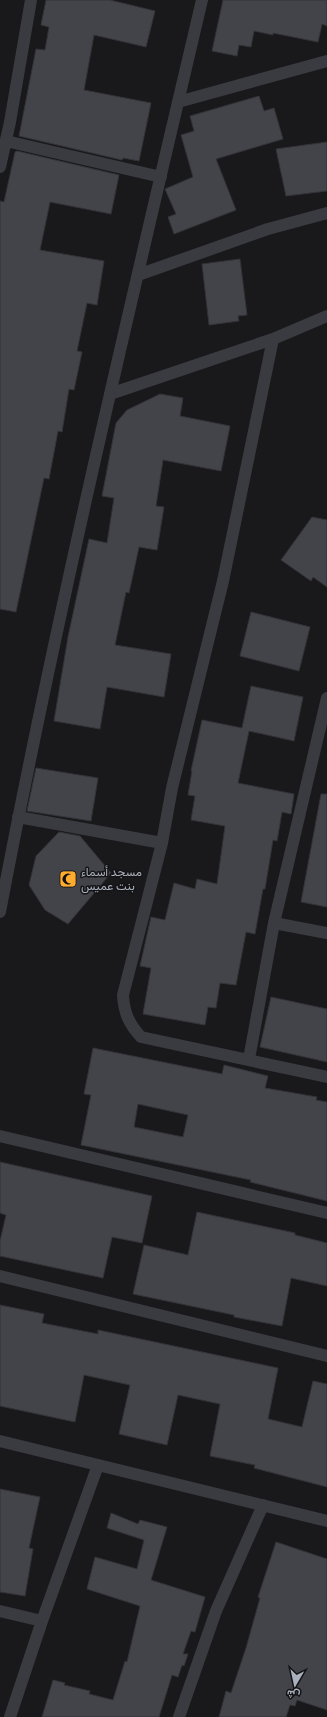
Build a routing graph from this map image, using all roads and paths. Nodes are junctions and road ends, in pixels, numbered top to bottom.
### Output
1 (32, 0) edge
2 (202, 0) edge
3 (327, 61) edge
4 (178, 102) junction
5 (5, 120) edge
6 (6, 141) junction
7 (0, 167) edge
8 (161, 177) junction
9 (327, 213) edge
10 (138, 275) junction
11 (327, 316) edge
12 (274, 338) junction
13 (110, 394) junction
14 (327, 698) edge
15 (18, 817) junction
16 (162, 843) junction
17 (0, 912) edge
18 (274, 923) junction
19 (327, 933) edge
20 (249, 1059) junction
21 (327, 1077) edge
22 (0, 1136) edge
23 (327, 1213) edge
24 (0, 1276) edge
25 (327, 1356) edge
26 (0, 1441) edge
27 (98, 1465) junction
28 (263, 1505) junction
29 (327, 1521) edge
30 (0, 1611) edge
31 (42, 1621) junction
32 (10, 1717) edge
33 (179, 1717) edge

1 - 5 street
2 - 4 street
3 - 4 street
4 - 8 street
5 - 6 street
6 - 7 street
6 - 8 street
8 - 10 street
9 - 10 street
10 - 13 street
11 - 12 street
12 - 13 street
12 - 16 street
13 - 15 street
14 - 18 street
15 - 16 street
15 - 17 street
16 - 20 street
18 - 19 street
18 - 20 street
20 - 21 street
22 - 23 street
24 - 25 street
26 - 27 street
27 - 28 street
27 - 31 street
28 - 29 street
28 - 33 street
30 - 31 street
31 - 32 street

